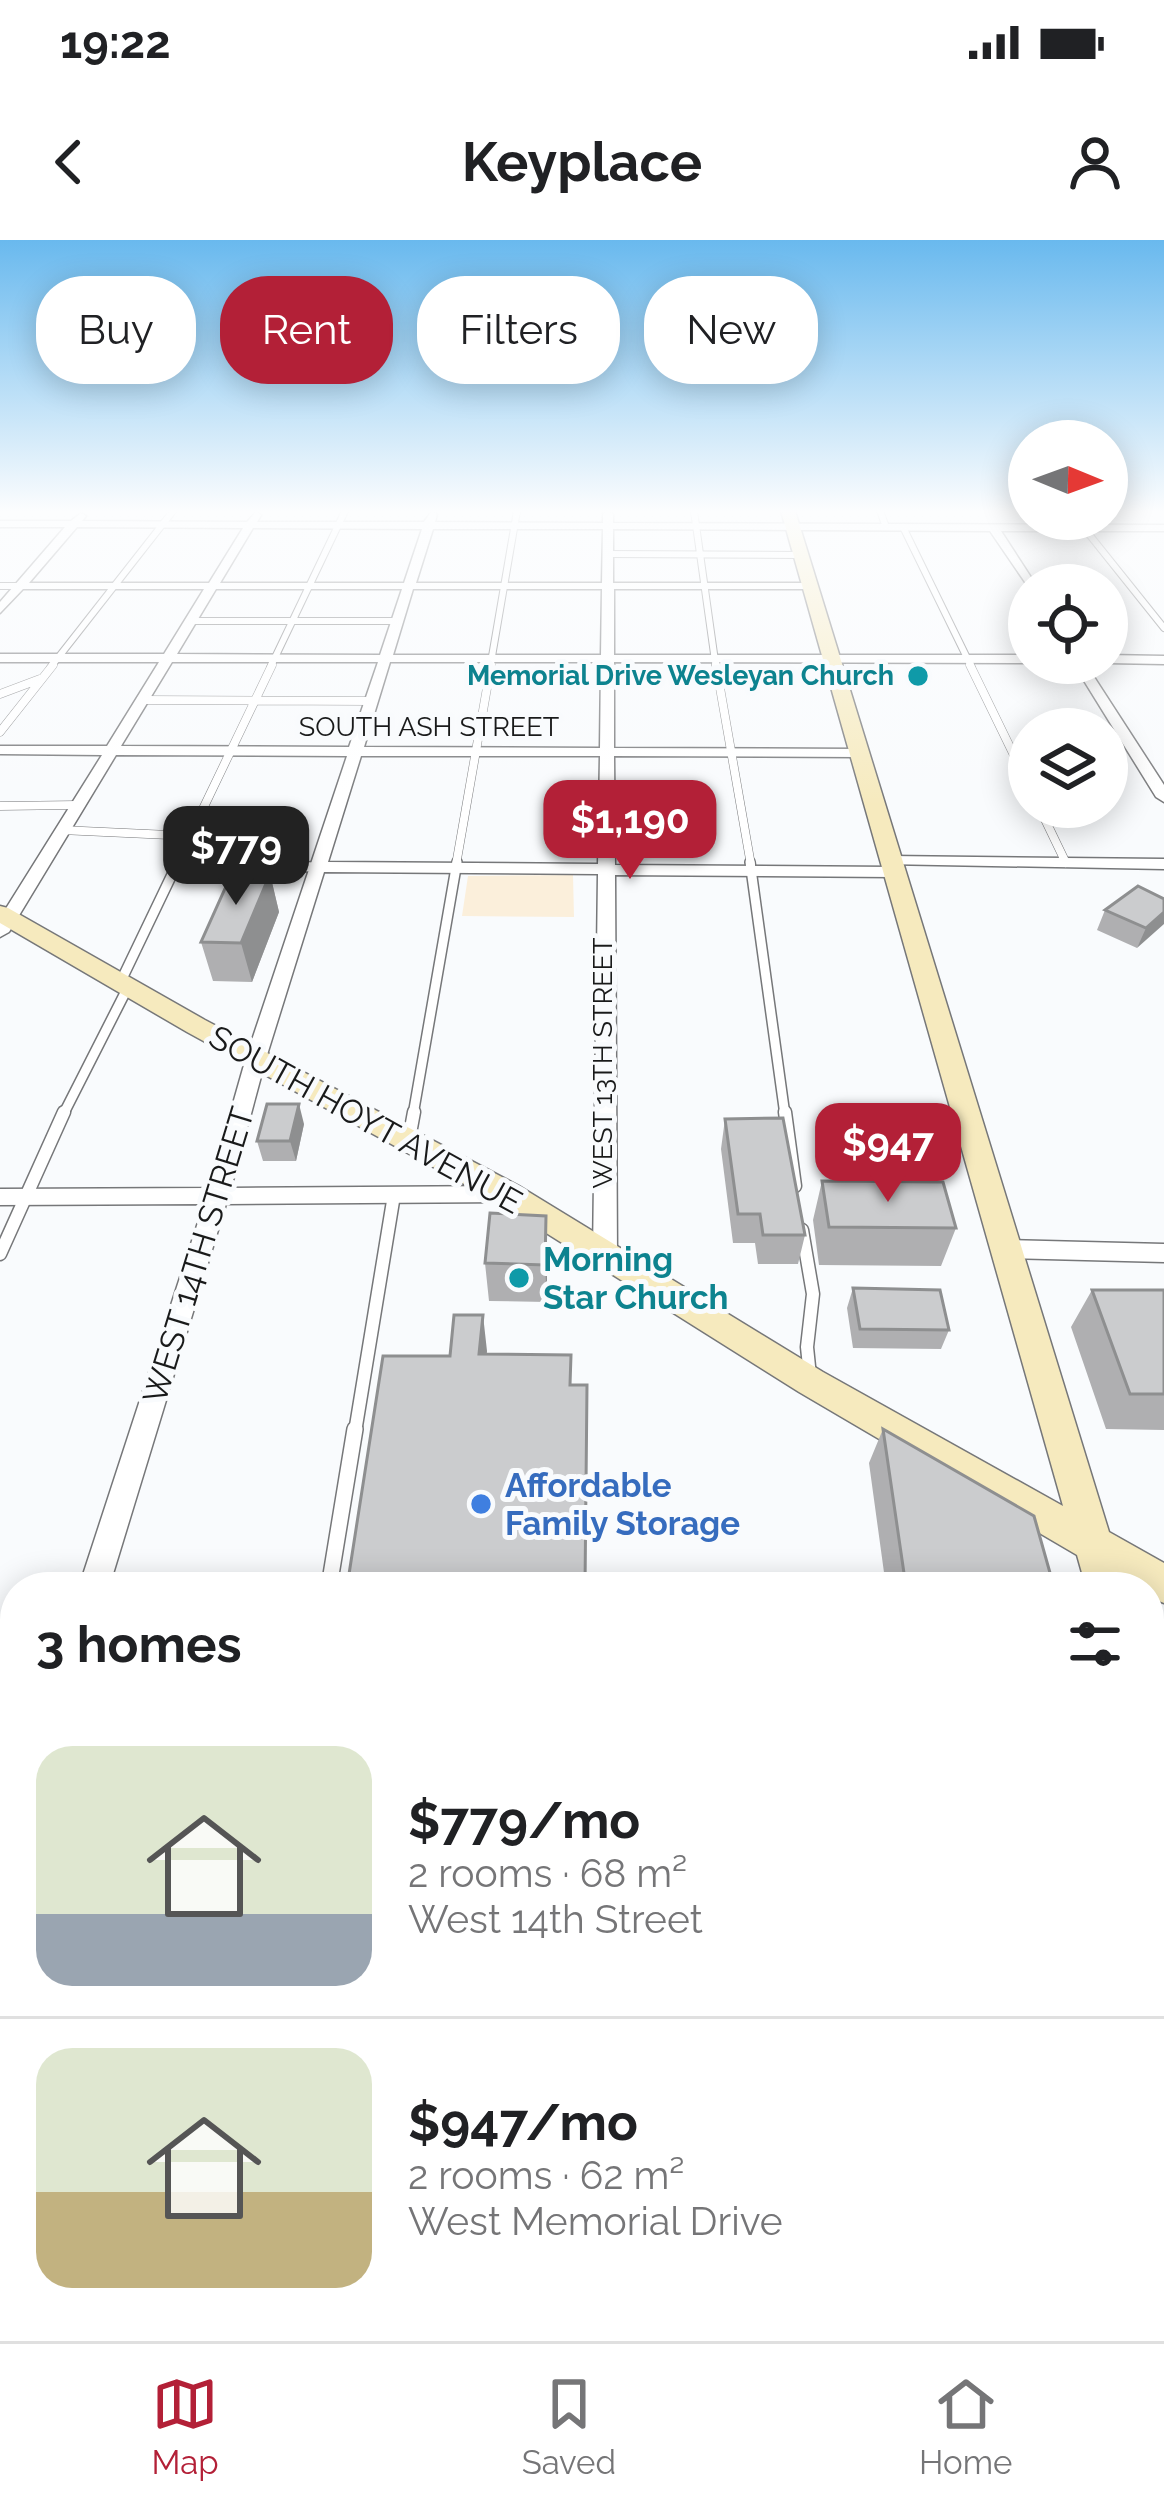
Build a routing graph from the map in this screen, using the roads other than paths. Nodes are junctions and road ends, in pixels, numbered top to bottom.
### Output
1 (98, 609) edge
2 (198, 609) edge
3 (298, 609) edge
4 (400, 609) edge
5 (502, 609) edge
6 (608, 609) edge
7 (705, 609) edge
8 (815, 609) edge
9 (943, 609) edge
10 (191, 621) junction
11 (293, 621) junction
12 (397, 621) junction
13 (0, 658) edge
14 (57, 658) junction
15 (166, 658) junction
16 (276, 658) junction
17 (385, 658) junction
18 (493, 658) junction
19 (608, 658) junction
20 (831, 658) junction
21 (967, 658) junction
22 (1008, 658) edge
23 (713, 659) junction
24 (1128, 659) edge
25 (1164, 660) edge
26 (41, 679) junction
27 (1092, 684) edge
28 (0, 694) edge
29 (141, 700) junction
30 (256, 700) junction
31 (372, 701) junction
32 (0, 732) edge
33 (1008, 743) edge
34 (0, 750) edge
35 (112, 750) junction
36 (232, 750) junction
37 (358, 750) junction
38 (476, 751) junction
39 (731, 751) junction
40 (604, 752) junction
41 (858, 753) junction
42 (1164, 797) edge
43 (77, 805) junction
44 (0, 806) edge
45 (1049, 828) edge
46 (61, 830) junction
47 (191, 836) junction
48 (1066, 863) junction
49 (1164, 864) edge
50 (176, 865) junction
51 (891, 866) junction
52 (321, 867) junction
53 (454, 868) junction
54 (604, 870) junction
55 (752, 872) junction
56 (3, 921) edge
57 (124, 985) junction
58 (256, 1058) junction
59 (409, 1138) junction
60 (218, 1194) junction
61 (508, 1194) junction
62 (394, 1196) junction
63 (0, 1197) edge
64 (27, 1197) junction
65 (798, 1204) edge
66 (801, 1223) edge
67 (1004, 1249) junction
68 (1164, 1253) edge
69 (0, 1254) edge
70 (605, 1255) junction
71 (811, 1382) junction
72 (1091, 1542) junction
73 (99, 1572) edge
74 (331, 1572) edge
75 (1101, 1572) edge
76 (1143, 1572) edge

1 - 14 lane
2 - 10 street
3 - 11 lane
4 - 12 street, WEST 14TH STREET
5 - 18 lane
6 - 19 street, WEST 13TH STREET
7 - 23 lane
8 - 20 main road
9 - 21 lane
10 - 11 lane
10 - 15 street
11 - 12 lane
11 - 16 lane
12 - 17 street, WEST 14TH STREET
13 - 14 street
14 - 15 street
14 - 26 lane
15 - 16 street
15 - 29 street
16 - 17 street
16 - 30 lane
17 - 18 street
17 - 31 street, WEST 14TH STREET
18 - 19 street
18 - 38 lane
19 - 23 street
19 - 40 street, WEST 13TH STREET
20 - 21 street
20 - 23 street
20 - 41 main road
21 - 22 street
21 - 33 lane
23 - 39 lane
24 - 25 street
26 - 28 lane
26 - 32 lane
27 - 42 street
29 - 30 lane
29 - 35 street
30 - 31 lane
30 - 36 lane
31 - 37 street, WEST 14TH STREET
34 - 35 street, SOUTH ASH STREET
35 - 36 street, SOUTH ASH STREET
35 - 43 street
36 - 37 street, SOUTH ASH STREET
36 - 47 lane
37 - 38 street, SOUTH ASH STREET
37 - 52 street, WEST 14TH STREET
38 - 40 street, SOUTH ASH STREET
38 - 53 lane
39 - 40 street, SOUTH ASH STREET
39 - 41 street, SOUTH ASH STREET
39 - 55 lane
40 - 54 street, WEST 13TH STREET
41 - 51 main road
43 - 44 lane
43 - 46 street
45 - 48 lane
46 - 47 lane
46 - 56 street
47 - 50 lane
48 - 49 street
48 - 51 street
50 - 52 lane
50 - 57 lane
51 - 55 street
51 - 67 main road
52 - 53 street
52 - 58 street, WEST 14TH STREET
53 - 54 street
53 - 59 lane
54 - 55 street
54 - 70 street, WEST 13TH STREET
55 - 65 lane
56 - 57 main road, SOUTH HOYT AVENUE
57 - 58 main road, SOUTH HOYT AVENUE
57 - 64 lane
58 - 59 main road, SOUTH HOYT AVENUE
58 - 60 street, WEST 14TH STREET
59 - 61 main road, SOUTH HOYT AVENUE
60 - 62 street
60 - 64 street
60 - 73 street, WEST 14TH STREET
61 - 62 street
61 - 70 main road, SOUTH HOYT AVENUE
62 - 74 lane
63 - 64 street
64 - 69 lane
66 - 71 lane
67 - 68 street
67 - 72 main road
70 - 71 main road, SOUTH HOYT AVENUE
71 - 72 main road, SOUTH HOYT AVENUE
72 - 75 main road
72 - 76 main road, SOUTH HOYT AVENUE

